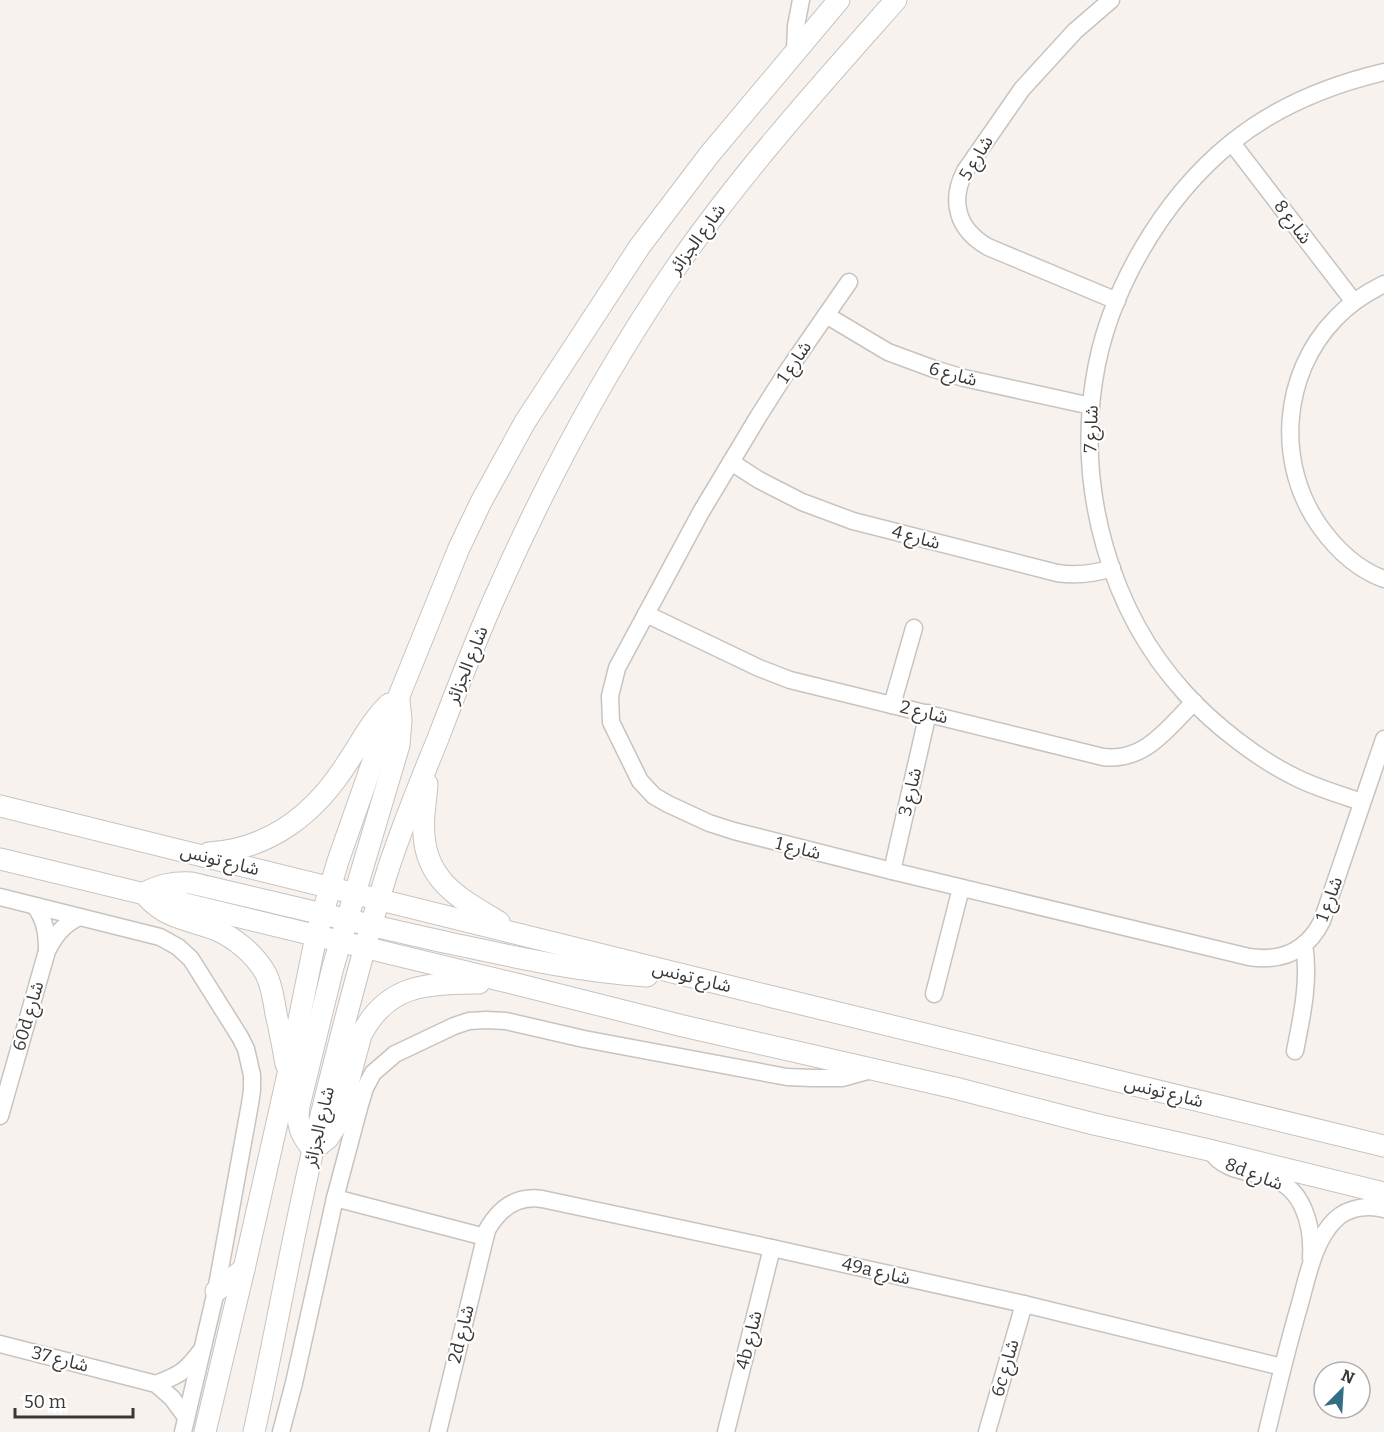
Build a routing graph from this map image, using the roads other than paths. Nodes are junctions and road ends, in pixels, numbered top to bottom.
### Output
1 (801, 0) edge
2 (839, 0) edge
3 (897, 0) edge
4 (1112, 0) edge
5 (795, 50) junction
6 (1384, 72) edge
7 (1232, 143) junction
8 (849, 282) dead end
9 (1384, 284) edge
10 (1117, 301) junction
11 (1354, 302) junction
12 (826, 315) junction
13 (1091, 406) junction
14 (731, 462) junction
15 (1112, 568) junction
16 (1384, 579) edge
17 (646, 614) junction
18 (914, 628) dead end
19 (398, 695) junction
20 (1194, 702) junction
21 (892, 705) junction
22 (928, 713) junction
23 (1384, 739) edge
24 (430, 759) junction
25 (1362, 802) junction
26 (0, 806) edge
27 (196, 854) junction
28 (0, 859) edge
29 (892, 871) junction
30 (331, 888) junction
31 (962, 888) junction
32 (144, 893) junction
33 (354, 893) junction
34 (0, 897) edge
35 (379, 899) junction
36 (35, 906) junction
37 (323, 914) junction
38 (79, 917) junction
39 (347, 920) junction
40 (371, 925) junction
41 (517, 933) junction
42 (316, 936) junction
43 (340, 942) junction
44 (1304, 944) junction
45 (364, 948) junction
46 (47, 951) junction
47 (688, 976) junction
48 (512, 983) junction
49 (934, 994) dead end
50 (1295, 1051) dead end
51 (872, 1069) junction
52 (288, 1074) junction
53 (0, 1116) edge
54 (1384, 1146) edge
55 (313, 1149) junction
56 (1209, 1150) junction
57 (1384, 1192) edge
58 (335, 1198) junction
59 (1384, 1209) edge
60 (485, 1237) junction
61 (772, 1248) junction
62 (1310, 1267) junction
63 (244, 1269) junction
64 (216, 1291) junction
65 (1024, 1304) junction
66 (0, 1344) edge
67 (203, 1347) junction
68 (1282, 1367) junction
69 (156, 1384) junction
70 (185, 1425) edge
71 (205, 1432) edge
72 (254, 1432) edge
73 (281, 1432) edge
74 (438, 1432) edge
75 (726, 1432) edge
76 (987, 1432) edge
77 (1267, 1432) edge

1 - 5 street
2 - 5 main road
3 - 24 main road, شارع الجزائر
4 - 10 street, شارع 5
5 - 19 main road
6 - 7 street, شارع 7
7 - 10 street, شارع 7
7 - 11 street, شارع 8
8 - 12 street, شارع 1
9 - 11 street
10 - 13 street, شارع 7
11 - 16 street
12 - 13 street, شارع 6
12 - 14 street, شارع 1
13 - 15 street, شارع 7
14 - 15 street, شارع 4
14 - 17 street, شارع 1
15 - 20 street, شارع 7
17 - 21 street, شارع 2
17 - 29 street, شارع 1
18 - 21 street
19 - 27 main road
19 - 30 main road
19 - 33 main road
20 - 22 street, شارع 2
20 - 25 street, شارع 7
21 - 22 street, شارع 2
22 - 29 street, شارع 3
23 - 25 street, شارع 1
24 - 35 main road, شارع الجزائر
24 - 41 main road
25 - 44 street, شارع 1
26 - 27 main road, شارع تونس
27 - 30 main road, شارع تونس
28 - 32 main road
29 - 31 street, شارع 1
30 - 33 main road, شارع تونس
30 - 37 main road
31 - 44 street, شارع 1
31 - 49 street
32 - 37 main road
32 - 42 main road
32 - 52 main road
33 - 35 main road, شارع تونس
33 - 39 main road
34 - 36 street
35 - 40 main road, شارع الجزائر
35 - 41 main road, شارع تونس
36 - 38 street
36 - 46 street, 60d شارع
37 - 39 main road
37 - 42 main road
38 - 46 street, 60d شارع
38 - 64 street
39 - 40 main road
39 - 43 main road
40 - 45 main road, شارع الجزائر
40 - 47 main road
41 - 47 main road, شارع تونس
42 - 43 main road
42 - 52 main road
43 - 45 main road
43 - 55 main road
44 - 50 street
45 - 48 main road
45 - 55 main road, شارع الجزائر
46 - 53 street, 60d شارع
47 - 54 main road, شارع تونس
48 - 51 main road
48 - 55 main road
51 - 56 main road
51 - 58 street
52 - 63 main road
55 - 72 main road, شارع الجزائر
56 - 57 main road
56 - 62 street, 8d شارع
58 - 60 street
58 - 73 street
59 - 62 street, 8d شارع
60 - 61 street, 49a شارع
60 - 74 street, 2d شارع
61 - 65 street, 49a شارع
61 - 75 street, 4b شارع
62 - 68 street, 8d شارع
63 - 64 main road
63 - 71 main road
64 - 67 street
65 - 68 street, 49a شارع
65 - 76 street, 6c شارع
66 - 69 street, شارع 37
67 - 69 street
67 - 70 street
68 - 77 street, 8d شارع
69 - 70 street

